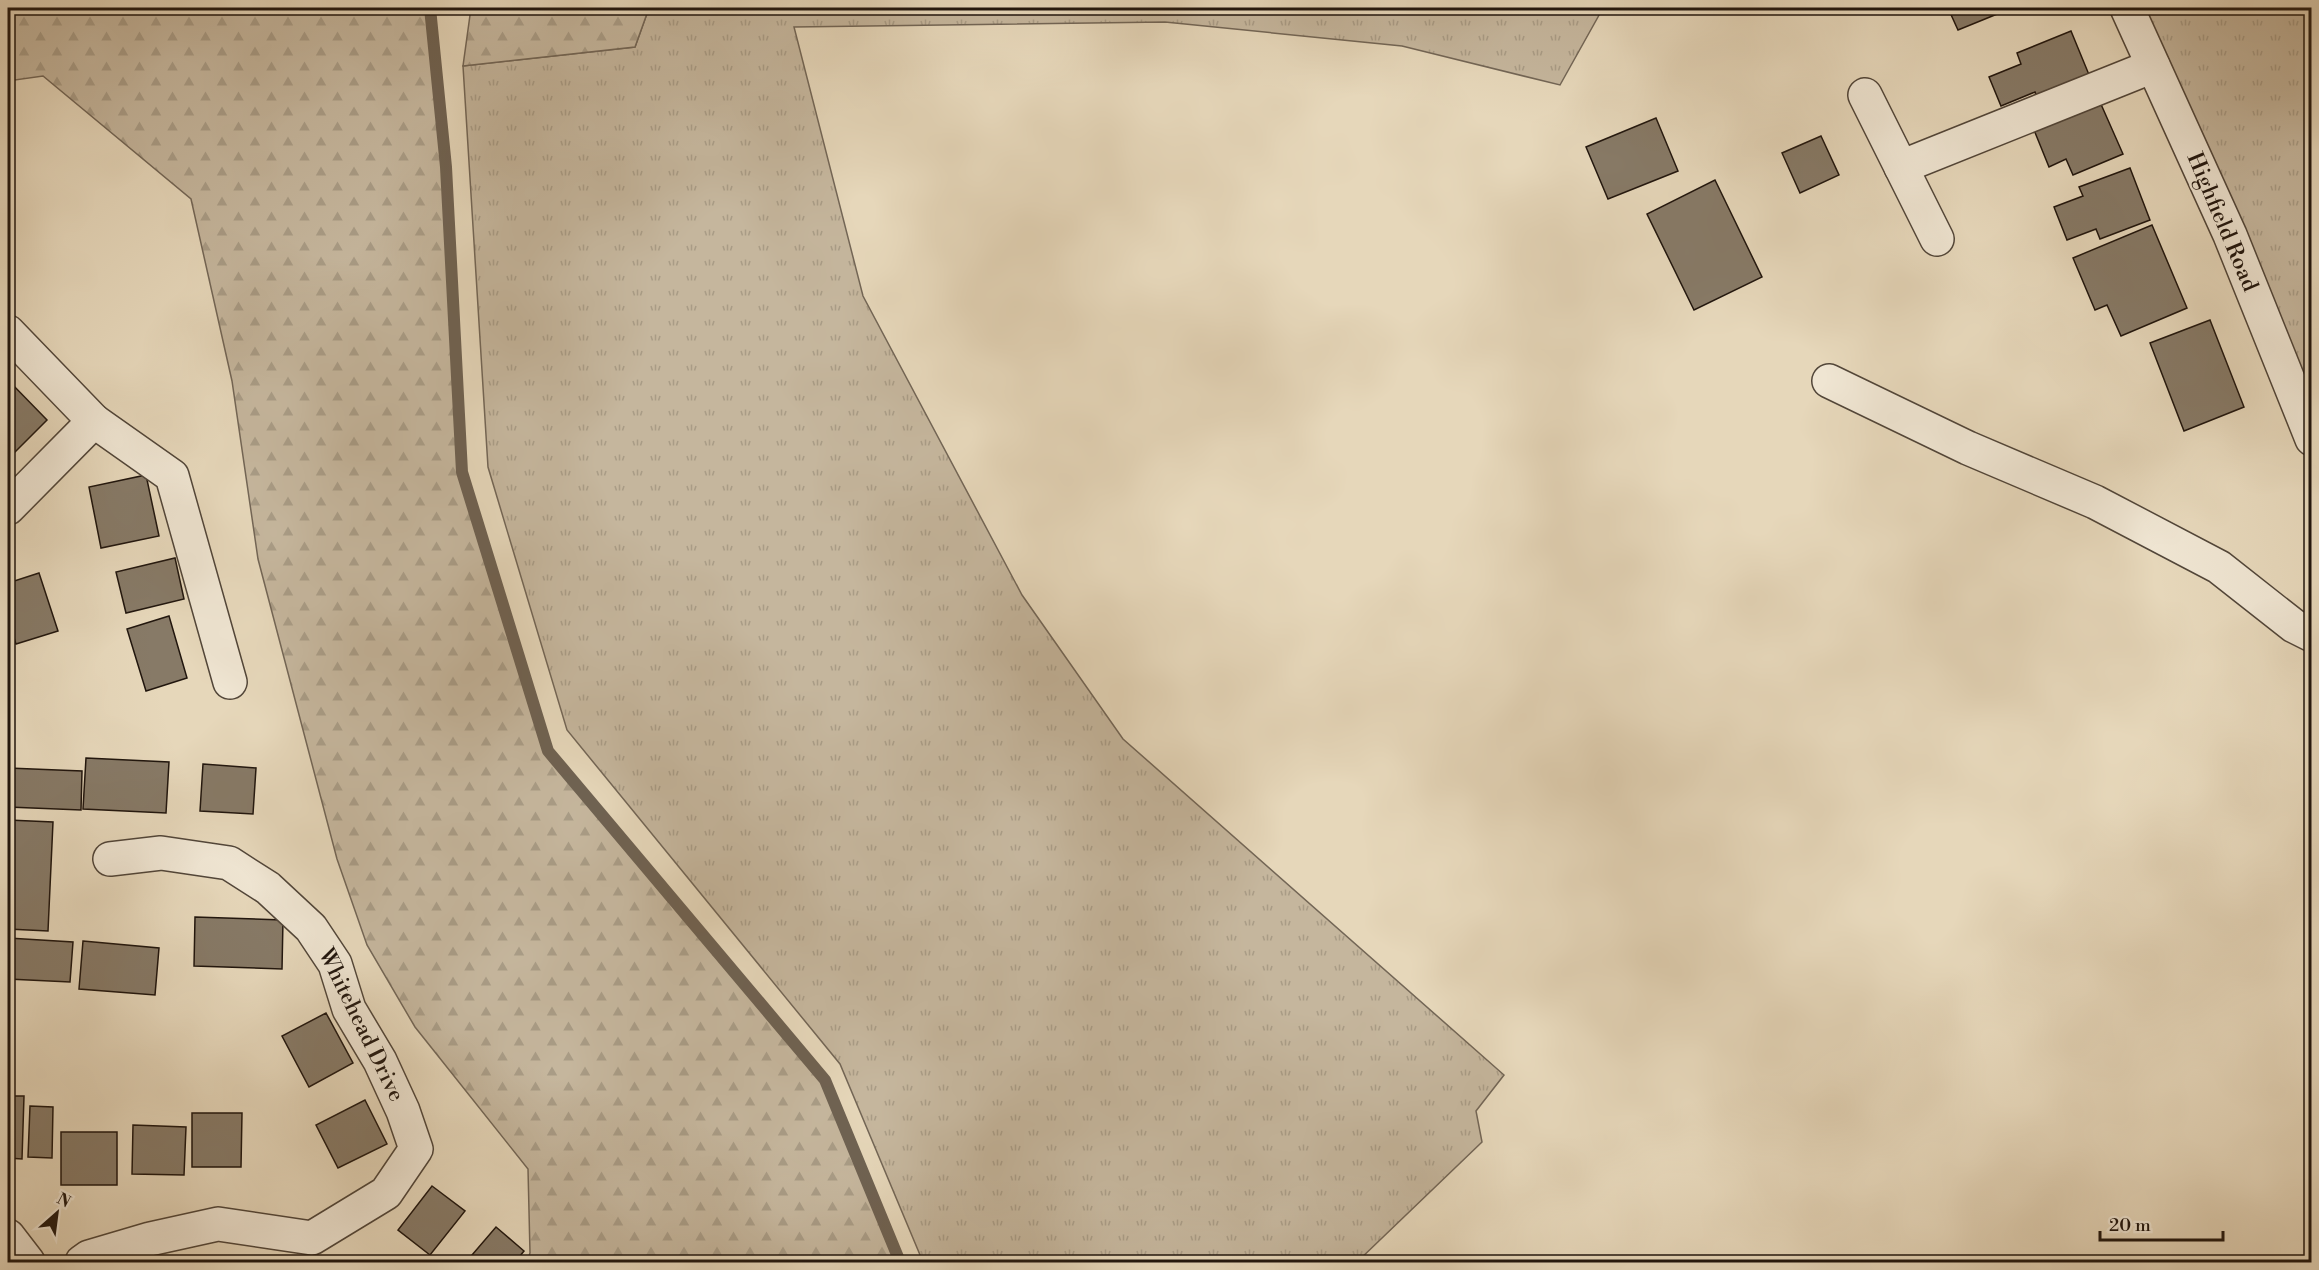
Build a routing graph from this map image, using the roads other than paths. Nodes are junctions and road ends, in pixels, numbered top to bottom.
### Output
1 (2127, 8) edge
2 (2153, 66) junction
3 (1865, 95) dead end
4 (1901, 167) junction
5 (1937, 239) dead end
6 (8, 332) edge
7 (1829, 381) dead end
8 (94, 421) junction
9 (2312, 439) edge
10 (8, 508) edge
11 (2312, 635) edge
12 (230, 682) dead end
13 (110, 859) dead end
14 (8, 1236) edge
15 (28, 1263) edge
16 (82, 1263) edge

1 - 2 street, Highfield Road
2 - 4 street
2 - 9 street, Highfield Road
3 - 4 street
4 - 5 street
6 - 8 street
7 - 11 street
8 - 10 street
8 - 12 street
13 - 16 street, Whitehead Drive
14 - 15 street

